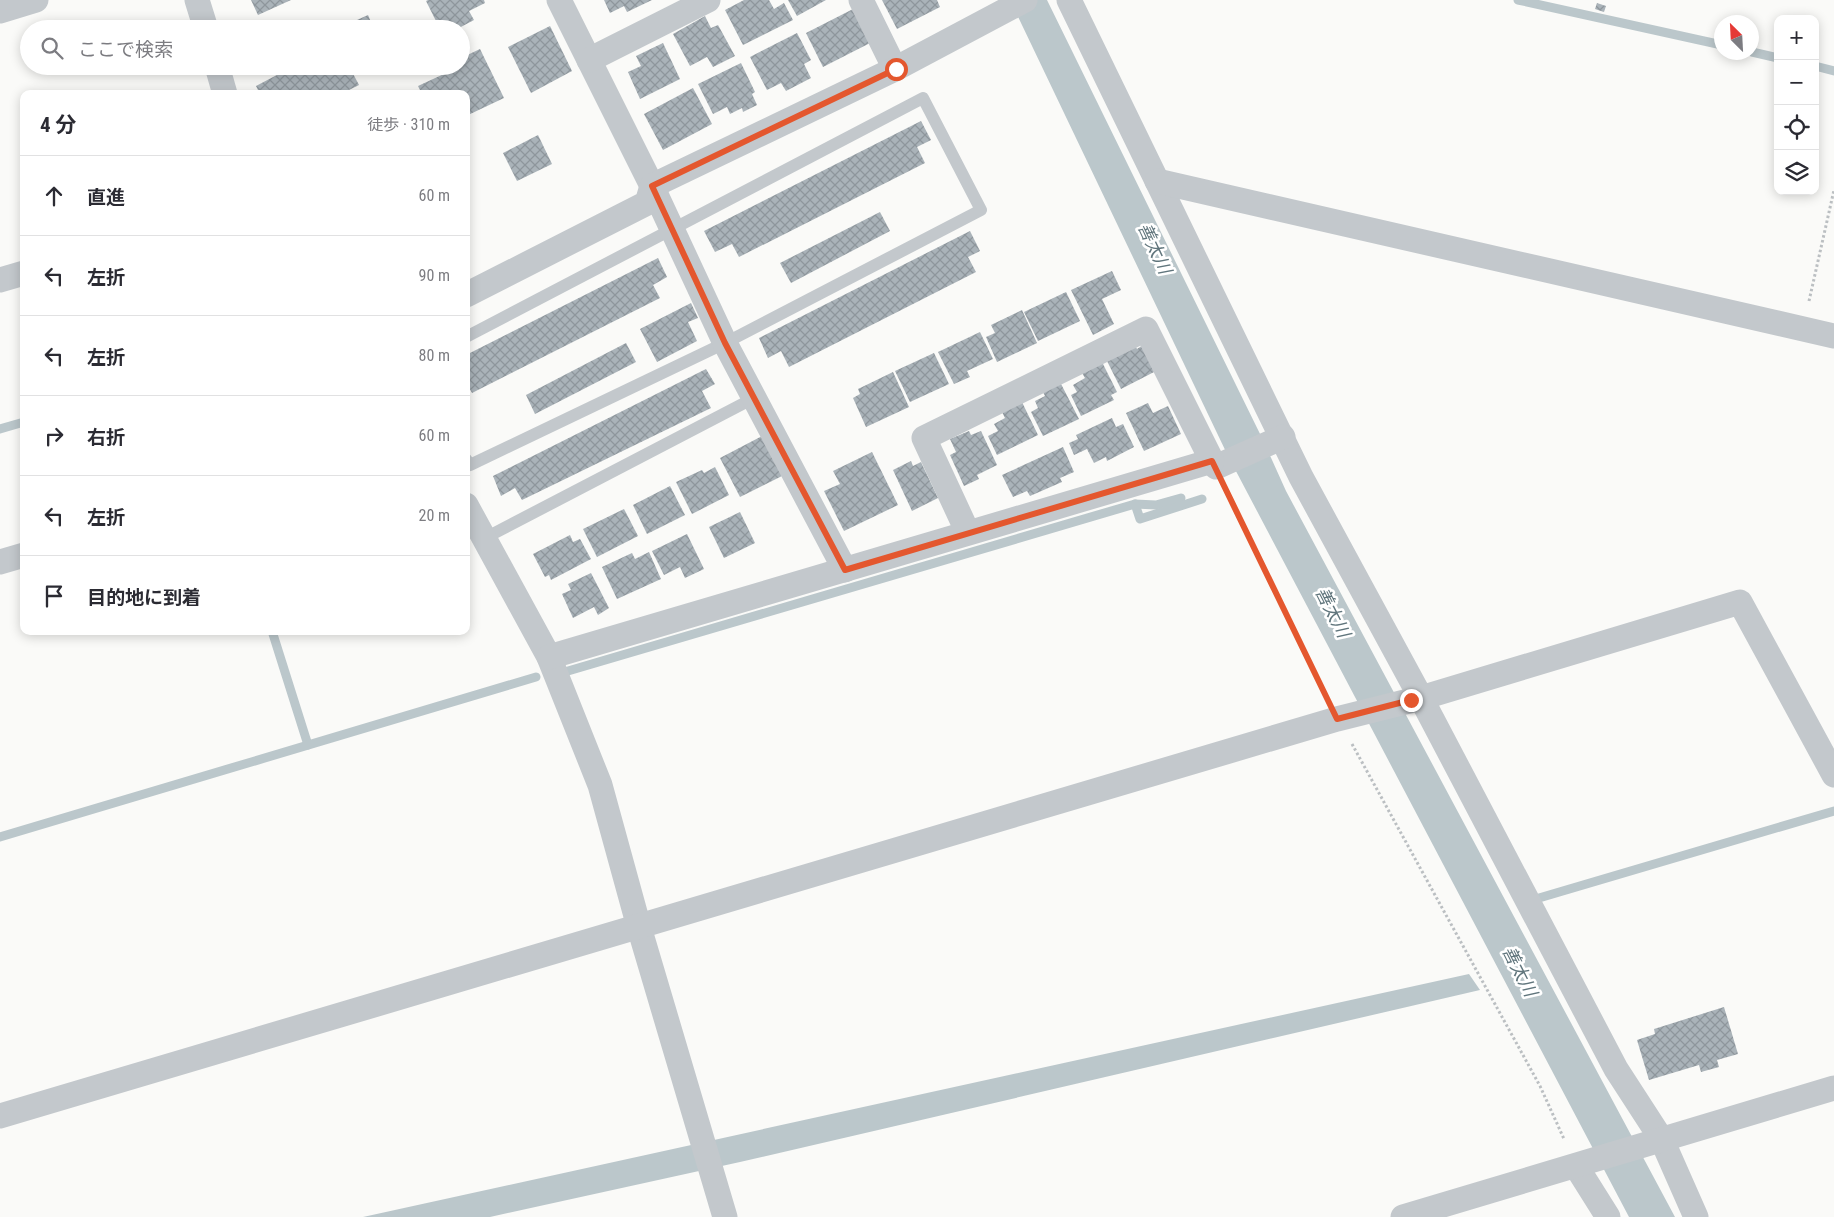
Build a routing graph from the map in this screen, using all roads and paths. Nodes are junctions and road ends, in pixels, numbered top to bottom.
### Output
1 (36, 0) edge
2 (197, 0) edge
3 (558, 0) edge
4 (708, 0) edge
5 (861, 0) edge
6 (1069, 0) edge
7 (1016, 4) edge
8 (0, 11) edge
9 (203, 20) edge
10 (589, 60) junction
11 (896, 69) junction
12 (220, 75) edge
13 (224, 90) edge
14 (1157, 182) junction
15 (652, 186) junction
16 (1834, 190) edge
17 (672, 229) junction
18 (20, 274) edge
19 (0, 280) edge
20 (470, 293) edge
21 (1802, 329) junction
22 (470, 335) edge
23 (1834, 336) edge
24 (725, 343) junction
25 (754, 398) junction
26 (1278, 439) junction
27 (470, 465) edge
28 (1220, 465) joint
29 (470, 512) edge
30 (968, 533) junction
31 (484, 538) junction
32 (20, 556) edge
33 (0, 562) edge
34 (845, 570) junction
35 (550, 657) junction
36 (1416, 699) junction
37 (1340, 718) junction
38 (1834, 775) edge
39 (639, 927) junction
40 (1834, 1088) edge
41 (0, 1116) edge
42 (1656, 1142) junction
43 (1579, 1165) junction
44 (726, 1217) edge
45 (1403, 1217) edge
46 (1608, 1217) edge
47 (1696, 1217) edge

1 - 8 street
2 - 9 street
3 - 10 street
4 - 10 street
5 - 11 street
6 - 14 street
7 - 11 street
10 - 15 street
11 - 15 street
12 - 13 street
14 - 21 street
14 - 26 street
15 - 17 street
15 - 20 street
16 - 21 path
17 - 22 lane
17 - 24 street
17 - 24 lane
18 - 19 street
21 - 23 street
24 - 25 street
24 - 27 lane
25 - 31 lane
25 - 34 street
26 - 28 street
26 - 36 street
28 - 37 path
29 - 31 street
30 - 30 street
30 - 34 street
31 - 35 street
32 - 33 street
34 - 35 street
35 - 39 street
36 - 37 street
36 - 38 street
36 - 42 street
37 - 39 street
37 - 43 path
39 - 41 street
39 - 44 street
40 - 42 street
42 - 43 street
42 - 47 street
43 - 45 street
43 - 46 street

